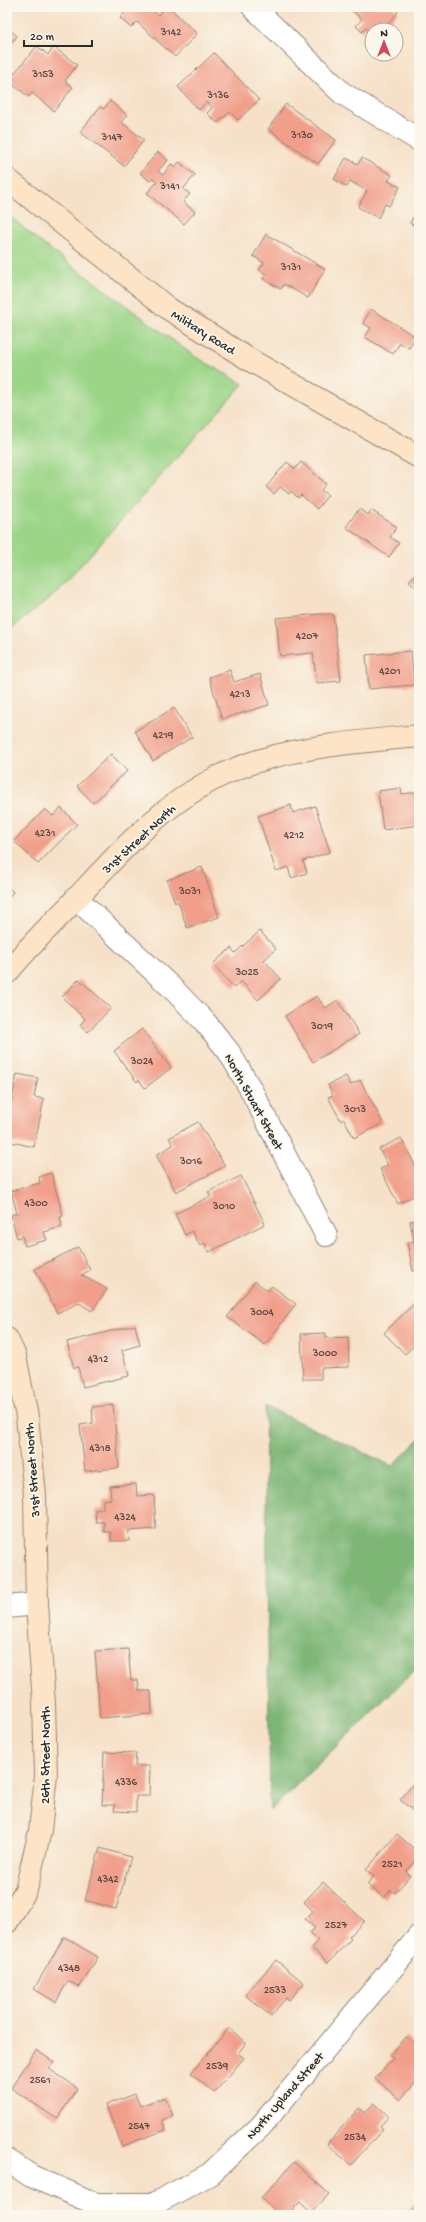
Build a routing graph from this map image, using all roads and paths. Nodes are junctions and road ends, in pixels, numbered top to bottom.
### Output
1 (253, 7) edge
2 (419, 140) edge
3 (7, 179) edge
4 (419, 457) edge
5 (419, 736) edge
6 (76, 898) junction
7 (7, 973) edge
8 (326, 1235) dead end
9 (7, 1339) edge
10 (36, 1604) junction
11 (7, 1606) edge
12 (7, 1922) edge
13 (419, 1936) edge
14 (7, 2160) edge

1 - 2 street
3 - 4 street, Military Road
5 - 6 street, 31st Street North
6 - 7 street, 31st Street North
6 - 8 street, North Stuart Street
9 - 10 street, 31st Street North
10 - 11 street
10 - 12 street, 26th Street North
13 - 14 street, North Upland Street

